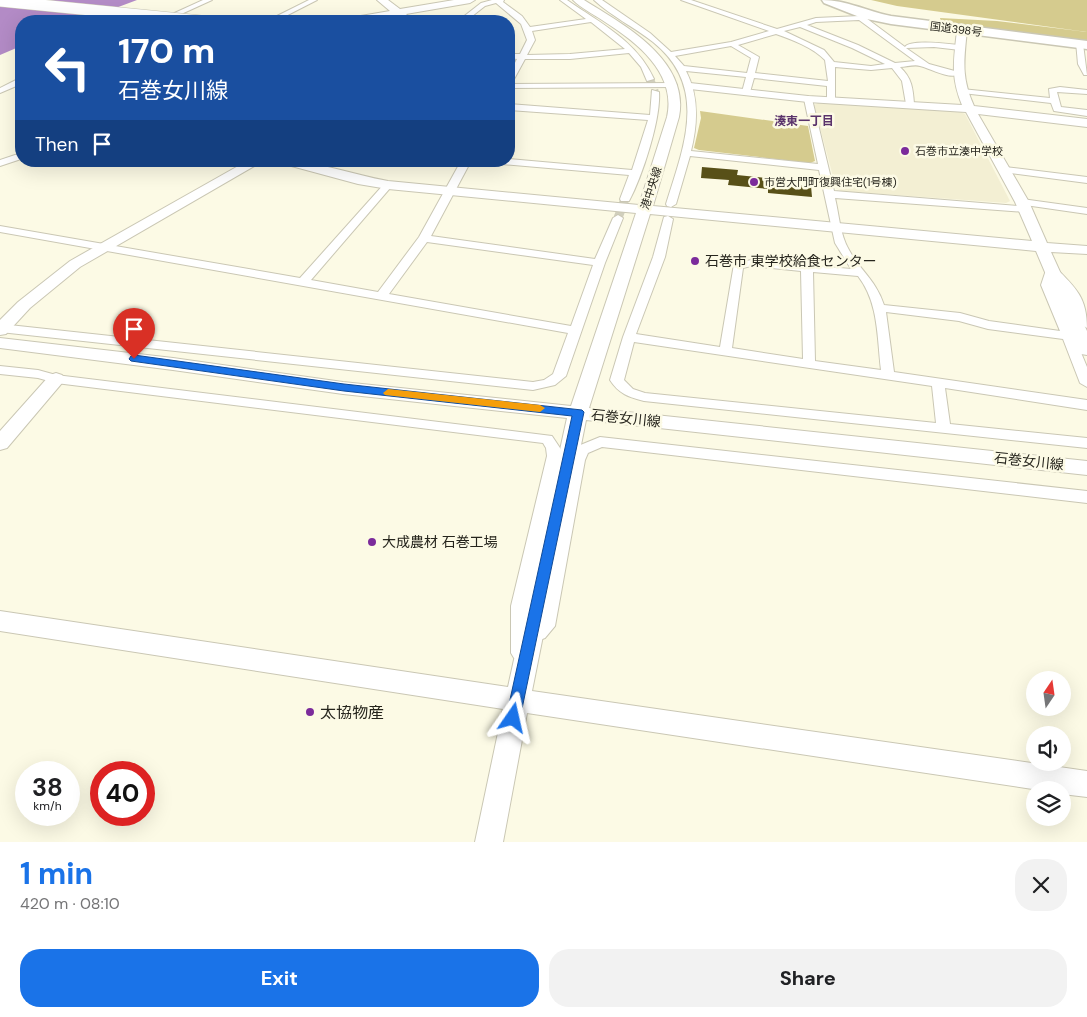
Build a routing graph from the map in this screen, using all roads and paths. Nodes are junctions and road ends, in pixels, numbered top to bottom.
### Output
1 (209, 0) edge
2 (314, 0) edge
3 (382, 0) edge
4 (470, 0) edge
5 (500, 0) edge
6 (563, 0) edge
7 (578, 0) edge
8 (598, 0) edge
9 (684, 0) edge
10 (702, 0) edge
11 (828, 0) edge
12 (0, 1) edge
13 (693, 3) junction
14 (399, 13) junction
15 (141, 15) edge
16 (174, 15) edge
17 (283, 15) edge
18 (386, 15) edge
19 (402, 15) edge
20 (469, 15) edge
21 (864, 16) junction
22 (590, 20) junction
23 (801, 25) junction
24 (528, 29) junction
25 (962, 30) junction
26 (779, 31) junction
27 (843, 41) junction
28 (732, 44) junction
29 (834, 44) dead end
30 (1083, 45) edge
31 (824, 46) dead end
32 (908, 46) dead end
33 (815, 48) junction
34 (960, 48) junction
35 (631, 50) junction
36 (671, 54) junction
37 (515, 56) edge
38 (521, 57) junction
39 (922, 63) junction
40 (831, 64) junction
41 (894, 66) junction
42 (682, 68) junction
43 (515, 69) edge
44 (958, 73) junction
45 (1087, 73) edge
46 (750, 75) junction
47 (650, 79) tunnel mouth
48 (15, 84) edge
49 (831, 84) junction
50 (673, 85) junction
51 (515, 86) edge
52 (690, 86) junction
53 (0, 91) edge
54 (962, 91) junction
55 (655, 92) tunnel mouth
56 (746, 92) junction
57 (1087, 92) edge
58 (808, 99) junction
59 (831, 100) junction
60 (1055, 101) junction
61 (910, 104) junction
62 (515, 107) edge
63 (970, 109) junction
64 (1087, 113) edge
65 (653, 118) junction
66 (1087, 123) edge
67 (686, 153) junction
68 (15, 158) edge
69 (515, 162) edge
70 (0, 163) edge
71 (246, 167) edge
72 (311, 167) edge
73 (463, 167) edge
74 (822, 167) junction
75 (1005, 170) junction
76 (634, 173) junction
77 (1087, 180) edge
78 (388, 185) junction
79 (450, 191) junction
80 (828, 194) junction
81 (625, 199) tunnel mouth
82 (671, 204) dead end
83 (1023, 205) junction
84 (644, 210) junction
85 (1087, 211) edge
86 (618, 218) tunnel mouth
87 (668, 219) dead end
88 (0, 228) edge
89 (836, 228) junction
90 (424, 238) junction
91 (105, 246) junction
92 (1040, 247) junction
93 (1087, 250) edge
94 (599, 263) junction
95 (808, 268) junction
96 (1052, 270) junction
97 (859, 273) junction
98 (303, 282) junction
99 (381, 296) junction
100 (878, 308) junction
101 (1087, 324) edge
102 (574, 330) junction
103 (0, 332) edge
104 (1068, 336) junction
105 (629, 337) junction
106 (1087, 350) edge
107 (725, 352) junction
108 (809, 364) junction
109 (0, 370) edge
110 (888, 376) junction
111 (56, 379) junction
112 (938, 382) junction
113 (1087, 383) edge
114 (1087, 405) edge
115 (578, 412) junction
116 (943, 426) junction
117 (0, 443) edge
118 (1087, 443) edge
119 (1087, 468) edge
120 (1087, 497) edge
121 (0, 621) edge
122 (530, 638) junction
123 (523, 673) junction
124 (517, 700) junction
125 (1087, 784) edge
126 (489, 842) edge

1 - 16 street
2 - 17 street
3 - 14 street
4 - 14 street
5 - 20 street
5 - 24 street
6 - 22 street
7 - 50 street, 港中央線
8 - 36 street
9 - 13 street
10 - 13 street
11 - 21 highway, 国道398号
12 - 15 street, bridge
13 - 26 street
14 - 18 street
14 - 19 street
21 - 23 street
21 - 25 highway, 国道398号
21 - 39 street
22 - 24 street
22 - 35 street
23 - 26 street
23 - 27 street
24 - 38 street
25 - 30 highway, 国道398号
25 - 34 street
26 - 28 street
26 - 33 street
27 - 29 street
27 - 41 street
28 - 36 street
28 - 46 street
30 - 45 street
31 - 33 street
32 - 34 street
33 - 40 street
34 - 44 street
35 - 38 street
35 - 47 street
36 - 42 street
37 - 38 street
38 - 43 street
39 - 41 street
39 - 44 street
40 - 41 street
40 - 49 street
41 - 61 street
42 - 46 street
42 - 52 street
44 - 54 street
46 - 49 street
46 - 56 street
48 - 53 street
49 - 59 street
50 - 51 street
50 - 84 street, 港中央線
52 - 56 street
52 - 67 street
54 - 60 street
54 - 63 street
55 - 65 street
56 - 58 street
57 - 60 street
58 - 59 street
58 - 74 street
59 - 61 street
60 - 64 street
61 - 63 street
62 - 65 street
63 - 66 street
63 - 75 street
65 - 76 street
67 - 74 street
67 - 82 street
68 - 70 street
69 - 76 street
71 - 91 street
72 - 78 street
73 - 79 street
74 - 80 street
75 - 77 street
75 - 83 street
76 - 81 street
78 - 79 street
78 - 98 street
79 - 84 street
79 - 90 street
80 - 83 street
80 - 89 street
83 - 85 street
83 - 92 street
84 - 89 street
84 - 115 street, 港中央線
86 - 94 street
87 - 105 street
88 - 91 street
89 - 92 street
89 - 97 street
90 - 94 street
90 - 99 street
91 - 98 street
91 - 103 street
92 - 93 street
92 - 96 street
94 - 102 street
95 - 97 street
95 - 107 street
95 - 108 street
96 - 101 street
96 - 104 street
96 - 106 street
97 - 100 street
98 - 99 street
99 - 102 street
100 - 104 street
100 - 110 street
102 - 103 street
103 - 115 street, 石巻女川線
104 - 113 street
105 - 107 street
105 - 116 street
107 - 108 street
108 - 110 street
109 - 111 street
110 - 112 street
111 - 117 street
111 - 123 street
112 - 114 street
112 - 116 street
115 - 119 street, 石巻女川線
115 - 122 street
116 - 118 street
120 - 122 street
121 - 124 street
122 - 123 street
123 - 124 street
124 - 125 street
124 - 126 street

